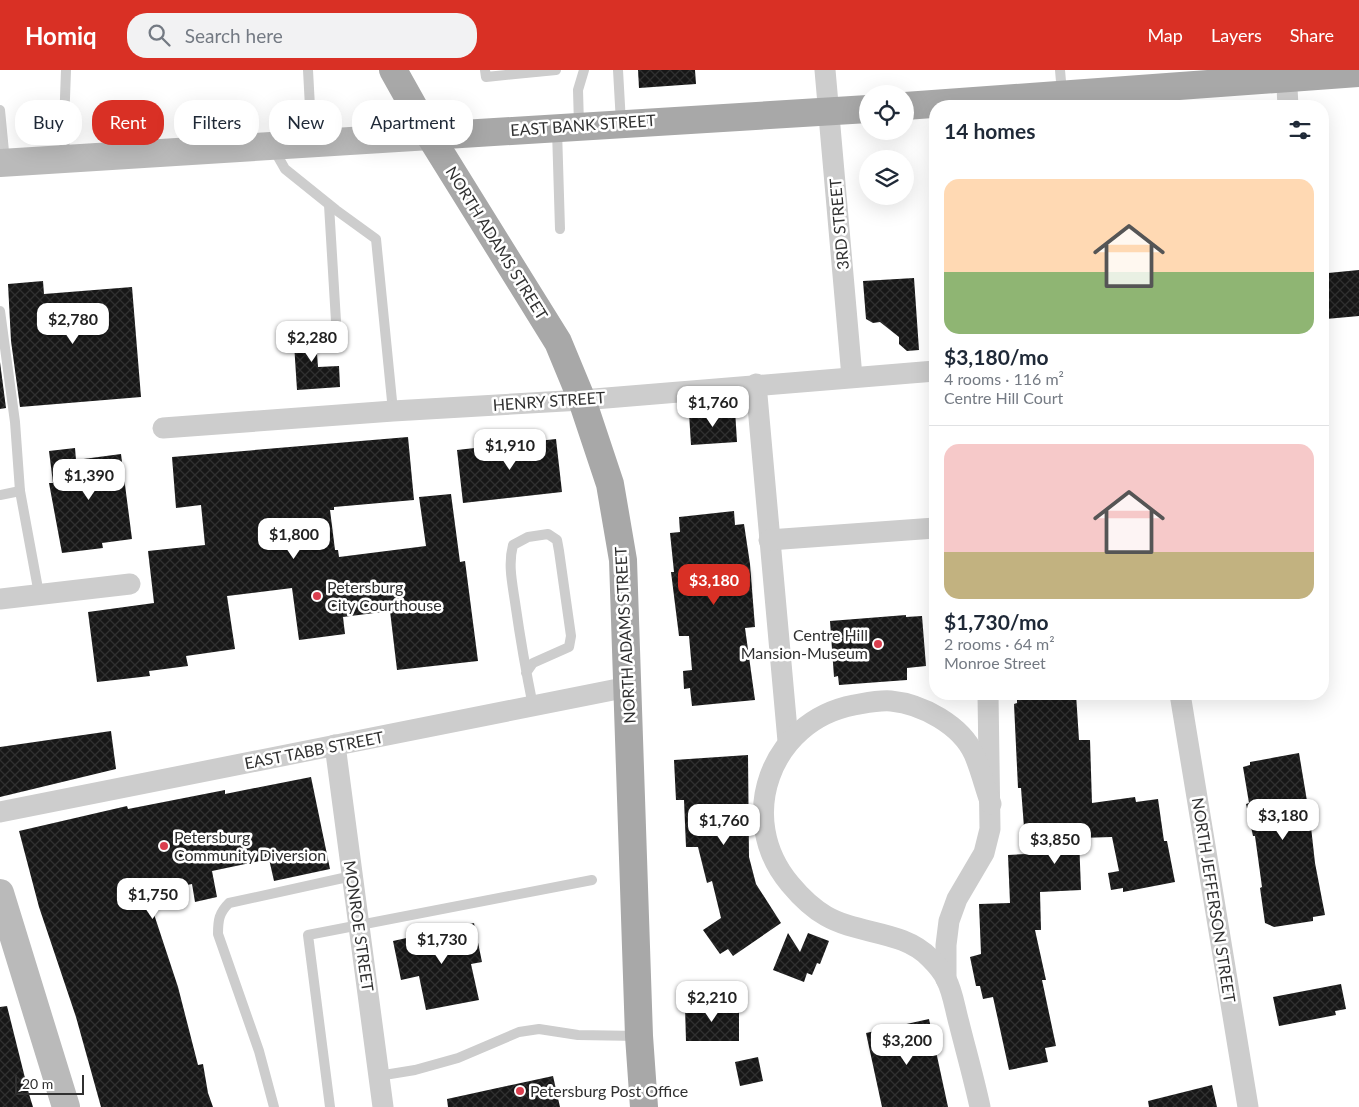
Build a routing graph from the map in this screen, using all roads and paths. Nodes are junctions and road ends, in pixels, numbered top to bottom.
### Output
1 (66, 70) edge
2 (308, 70) edge
3 (393, 70) edge
4 (485, 70) edge
5 (556, 70) edge
6 (584, 70) edge
7 (618, 70) edge
8 (825, 70) edge
9 (1359, 73) edge
10 (1286, 74) edge
11 (1061, 82) edge
12 (310, 100) edge
13 (410, 100) edge
14 (944, 100) edge
15 (1288, 100) edge
16 (929, 102) edge
17 (914, 105) edge
18 (0, 110) edge
19 (859, 110) edge
20 (829, 112) junction
21 (621, 123) junction
22 (568, 126) junction
23 (473, 133) edge
24 (299, 145) edge
25 (436, 145) edge
26 (272, 147) junction
27 (66, 160) junction
28 (2, 163) edge
29 (329, 205) junction
30 (560, 229) dead end
31 (0, 311) edge
32 (337, 338) dead end
33 (929, 371) edge
34 (852, 377) junction
35 (756, 384) junction
36 (582, 400) junction
37 (393, 410) junction
38 (163, 428) dead end
39 (20, 491) junction
40 (0, 495) edge
41 (929, 528) edge
42 (769, 540) junction
43 (130, 584) dead end
44 (38, 594) junction
45 (0, 598) edge
46 (526, 673) junction
47 (628, 687) junction
48 (988, 700) edge
49 (1181, 700) edge
50 (533, 706) junction
51 (788, 741) junction
52 (335, 746) junction
53 (991, 804) junction
54 (0, 812) edge
55 (352, 876) junction
56 (592, 880) dead end
57 (0, 893) edge
58 (359, 926) junction
59 (946, 979) junction
60 (639, 1036) junction
61 (378, 1076) junction
62 (66, 1107) edge
63 (274, 1107) edge
64 (330, 1107) edge
65 (383, 1107) edge
66 (644, 1107) edge
67 (980, 1107) edge
68 (1248, 1107) edge

1 - 27 lane
2 - 12 lane
3 - 13 main road, NORTH ADAMS STREET
4 - 5 lane
6 - 22 lane
7 - 21 lane
8 - 20 street, 3RD STREET
9 - 10 main road
10 - 11 main road
10 - 15 street
11 - 14 main road
16 - 17 main road
18 - 28 lane
19 - 20 main road, EAST BANK STREET
20 - 21 main road, EAST BANK STREET
20 - 34 street, 3RD STREET
21 - 22 main road, EAST BANK STREET
22 - 23 main road, EAST BANK STREET
22 - 30 lane
24 - 26 street, EAST BANK STREET
25 - 36 main road, NORTH ADAMS STREET
26 - 27 street, EAST BANK STREET
26 - 29 lane
27 - 28 street, EAST BANK STREET
29 - 32 lane
29 - 37 lane
31 - 39 lane
33 - 34 street, HENRY STREET
34 - 35 street, HENRY STREET
35 - 36 street, HENRY STREET
35 - 42 street
36 - 37 street, HENRY STREET
36 - 47 main road, NORTH ADAMS STREET
37 - 38 street, HENRY STREET
39 - 40 lane
39 - 44 lane
41 - 42 street
42 - 51 street
43 - 44 street
44 - 45 street
46 - 46 lane
46 - 50 lane
47 - 50 street, EAST TABB STREET
47 - 60 main road, NORTH ADAMS STREET
48 - 53 street
49 - 68 street, NORTH JEFFERSON STREET
50 - 52 street, EAST TABB STREET
51 - 53 street
51 - 59 street
52 - 54 street, EAST TABB STREET
52 - 55 street, MONROE STREET
53 - 59 street
55 - 58 street, MONROE STREET
55 - 63 lane
56 - 58 lane
57 - 62 street
58 - 61 street, MONROE STREET
58 - 64 lane
59 - 67 street
60 - 61 lane
60 - 66 main road, NORTH ADAMS STREET
61 - 65 street, MONROE STREET

